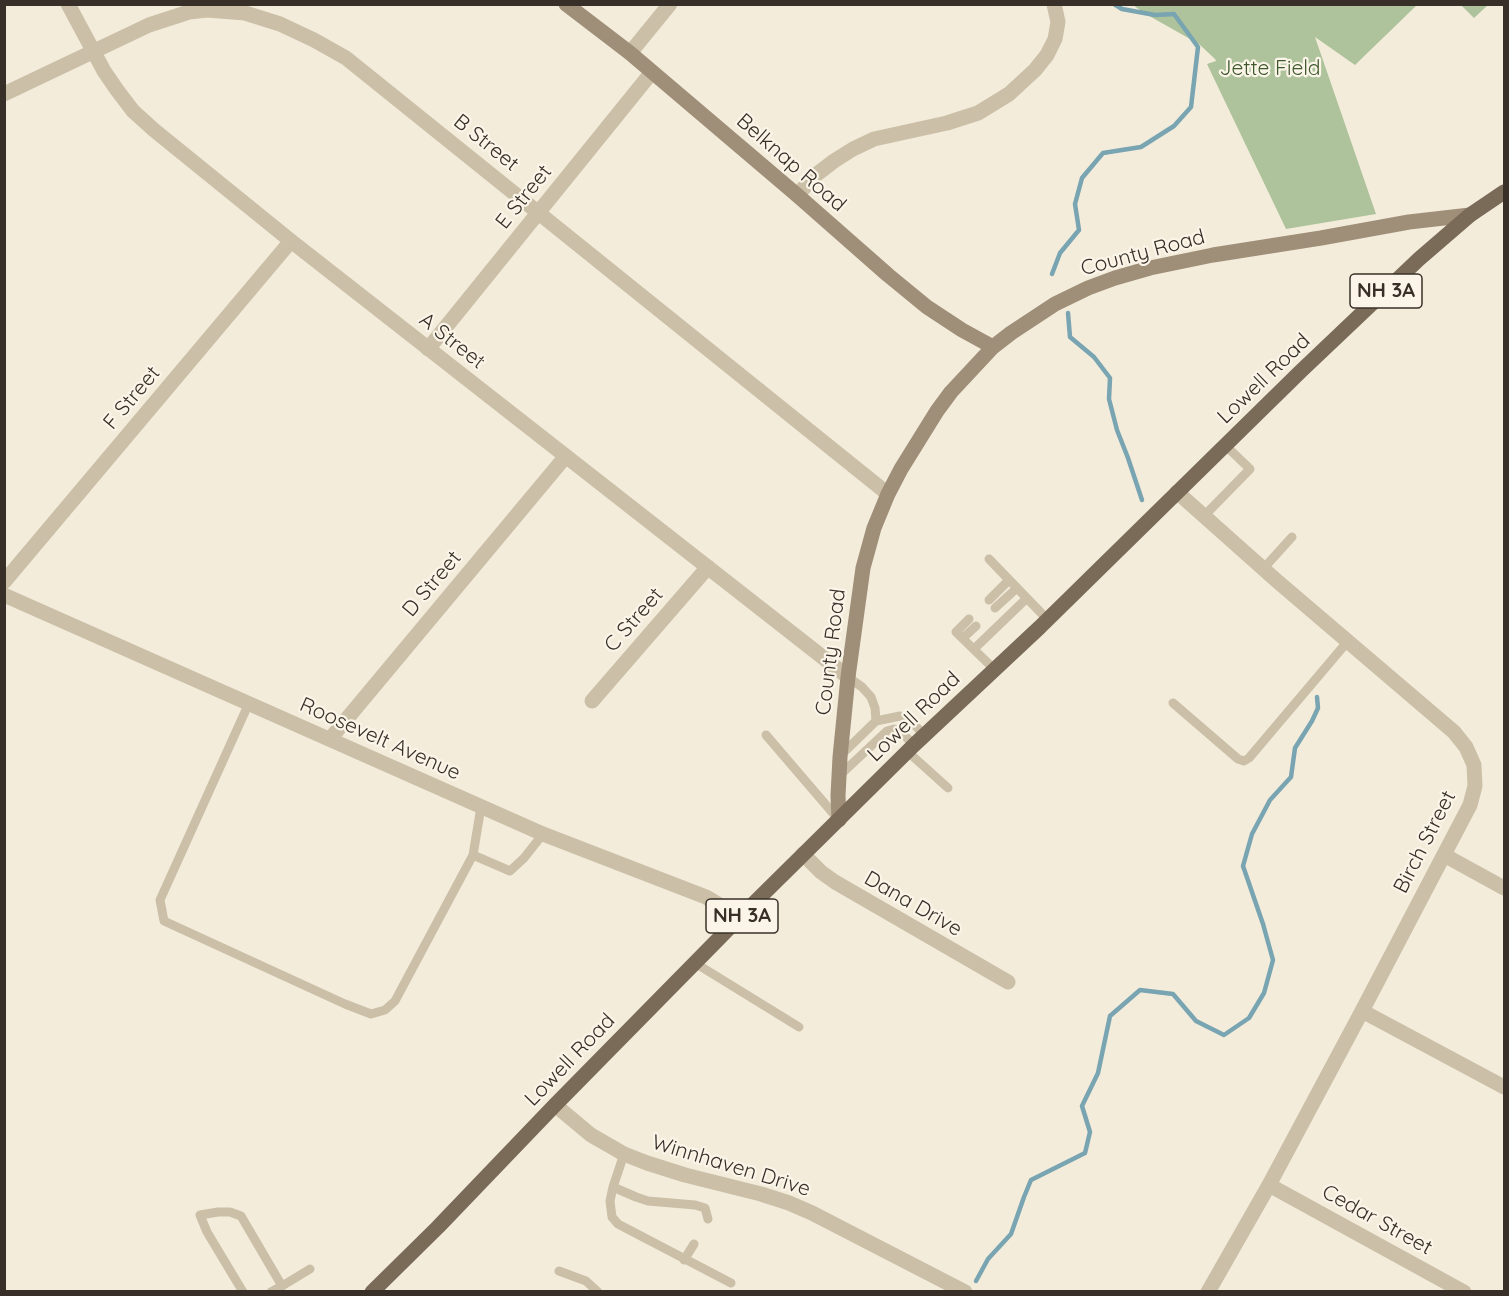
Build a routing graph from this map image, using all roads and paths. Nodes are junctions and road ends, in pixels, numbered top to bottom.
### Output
1 (68, 4) edge
2 (566, 4) edge
3 (670, 4) edge
4 (1054, 4) edge
5 (93, 52) junction
6 (630, 53) junction
7 (652, 72) junction
8 (4, 94) edge
9 (1504, 192) edge
10 (798, 195) junction
11 (538, 212) junction
12 (1470, 215) junction
13 (291, 242) junction
14 (993, 347) junction
15 (428, 349) junction
16 (1226, 446) junction
17 (566, 456) junction
18 (1177, 492) junction
19 (888, 494) junction
20 (1204, 516) junction
21 (1292, 537) dead end
22 (989, 559) dead end
23 (708, 567) junction
24 (1263, 569) junction
25 (1009, 580) junction
26 (4, 582) edge
27 (1017, 588) junction
28 (4, 595) edge
29 (1027, 598) junction
30 (1047, 619) junction
31 (972, 623) dead end
32 (1348, 641) junction
33 (974, 649) junction
34 (994, 669) junction
35 (848, 677) junction
36 (592, 701) dead end
37 (1173, 703) dead end
38 (249, 704) junction
39 (876, 721) junction
40 (765, 735) dead end
41 (330, 740) junction
42 (915, 744) junction
43 (840, 757) junction
44 (838, 777) junction
45 (948, 788) dead end
46 (481, 807) junction
47 (838, 820) junction
48 (543, 834) junction
49 (803, 854) junction
50 (473, 855) junction
51 (1444, 855) junction
52 (1504, 888) edge
53 (737, 920) junction
54 (695, 963) junction
55 (1008, 982) dead end
56 (1362, 1011) junction
57 (799, 1027) dead end
58 (1504, 1087) edge
59 (555, 1105) junction
60 (624, 1154) junction
61 (1269, 1185) junction
62 (613, 1187) junction
63 (708, 1219) dead end
64 (694, 1244) dead end
65 (684, 1260) junction
66 (310, 1269) dead end
67 (559, 1271) dead end
68 (731, 1283) dead end
69 (282, 1286) junction
70 (243, 1292) edge
71 (271, 1292) edge
72 (372, 1292) edge
73 (598, 1292) edge
74 (965, 1292) edge
75 (1208, 1292) edge
76 (1464, 1292) edge

1 - 5 street, A Street
2 - 6 street, Belknap Road
3 - 6 street
4 - 10 street
5 - 8 street, B Street
5 - 11 street, B Street
5 - 13 street, A Street
6 - 7 street, Belknap Road
7 - 10 street, Belknap Road
7 - 11 street, E Street
9 - 12 main road, Lowell Road / NH 3A
10 - 14 street, Belknap Road
11 - 15 street, E Street
11 - 19 street, B Street
12 - 14 street, County Road
12 - 16 main road, Lowell Road / NH 3A
13 - 15 street, A Street
13 - 26 street, F Street
14 - 19 street, County Road
15 - 17 street, A Street
16 - 18 main road, Lowell Road / NH 3A
16 - 20 lane
17 - 23 street, A Street
17 - 41 street, D Street
18 - 20 street, Birch Street
18 - 30 main road, Lowell Road / NH 3A
19 - 35 street, County Road
20 - 24 street, Birch Street
21 - 24 lane
22 - 25 lane
23 - 35 street, A Street
23 - 36 street, C Street
24 - 32 street, Birch Street
25 - 27 lane
25 - 27 lane
27 - 29 lane
28 - 38 street, Roosevelt Avenue
29 - 30 lane
29 - 33 lane
30 - 34 main road, Lowell Road / NH 3A
31 - 33 lane
32 - 37 lane
32 - 51 street, Birch Street
33 - 34 lane
34 - 42 main road, Lowell Road / NH 3A
35 - 39 lane
35 - 43 street, County Road
38 - 41 street, Roosevelt Avenue
38 - 50 lane
39 - 42 lane
39 - 43 lane
40 - 47 lane
41 - 46 street, Roosevelt Avenue
42 - 44 lane
42 - 45 lane
42 - 47 main road, Lowell Road / NH 3A
43 - 44 street, County Road
44 - 47 street, County Road
46 - 48 street, Roosevelt Avenue
46 - 50 lane
47 - 49 main road, Lowell Road / NH 3A
48 - 50 lane
48 - 53 street, Roosevelt Avenue
49 - 53 main road, Lowell Road / NH 3A
49 - 55 street, Dana Drive
51 - 52 street
51 - 56 street, Birch Street
53 - 54 main road, Lowell Road / NH 3A
54 - 57 lane
54 - 59 main road, Lowell Road / NH 3A
56 - 58 street
56 - 61 street, Birch Street
59 - 60 street, Winnhaven Drive
59 - 72 main road, Lowell Road / NH 3A
60 - 62 lane
60 - 74 street, Winnhaven Drive
61 - 75 street, Birch Street
61 - 76 street, Cedar Street
62 - 63 lane
62 - 65 lane
64 - 65 lane
65 - 68 lane
66 - 69 lane
67 - 73 lane
69 - 70 lane
69 - 71 lane

